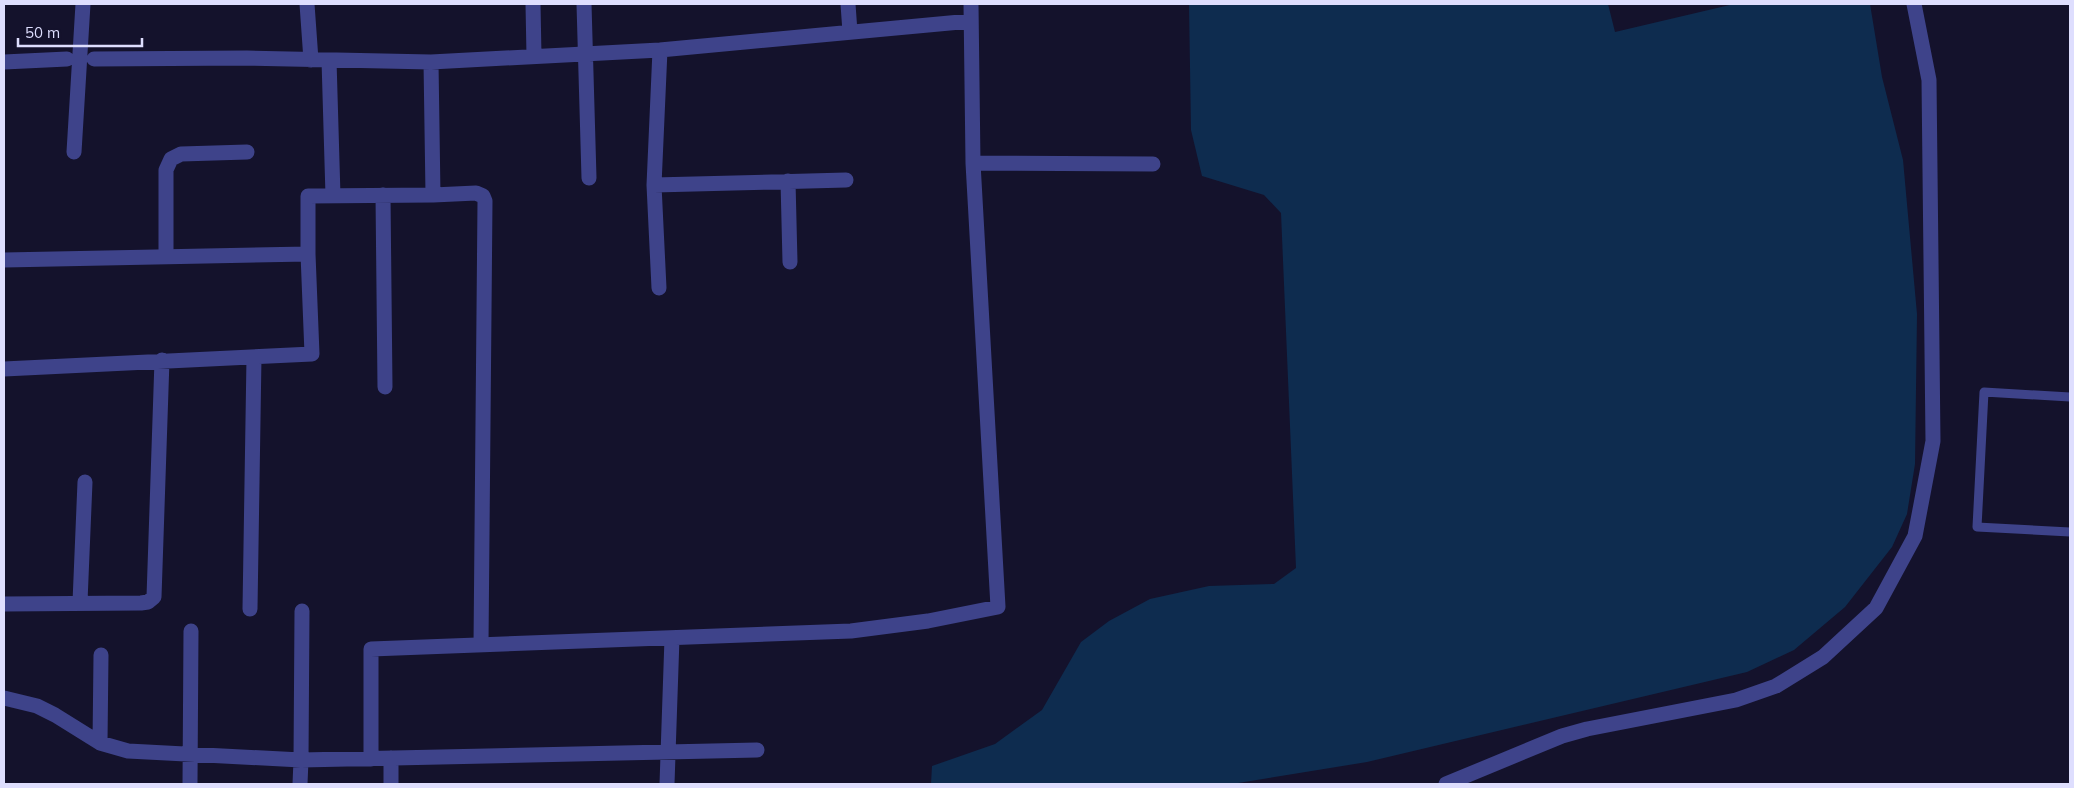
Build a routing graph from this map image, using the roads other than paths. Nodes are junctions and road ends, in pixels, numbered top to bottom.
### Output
1 (83, 4) edge
2 (307, 4) edge
3 (533, 4) edge
4 (584, 4) edge
5 (848, 4) edge
6 (971, 4) edge
7 (1914, 4) edge
8 (971, 21) junction
9 (850, 32) junction
10 (660, 50) junction
11 (584, 53) junction
12 (534, 56) junction
13 (67, 59) dead end
14 (94, 59) dead end
15 (311, 60) junction
16 (329, 60) junction
17 (4, 62) edge
18 (431, 62) junction
19 (74, 152) dead end
20 (248, 152) dead end
21 (973, 163) junction
22 (1153, 164) dead end
23 (589, 178) dead end
24 (846, 180) dead end
25 (788, 181) junction
26 (654, 185) junction
27 (383, 195) junction
28 (433, 195) junction
29 (333, 196) junction
30 (308, 254) junction
31 (166, 256) junction
32 (4, 260) edge
33 (790, 262) dead end
34 (659, 288) dead end
35 (254, 357) junction
36 (162, 360) junction
37 (4, 369) edge
38 (385, 387) dead end
39 (2070, 397) edge
40 (85, 482) dead end
41 (2070, 532) edge
42 (80, 602) junction
43 (4, 604) edge
44 (250, 609) dead end
45 (302, 610) dead end
46 (191, 631) dead end
47 (672, 638) junction
48 (481, 645) junction
49 (101, 655) dead end
50 (4, 698) edge
51 (100, 744) junction
52 (758, 750) dead end
53 (667, 753) junction
54 (190, 755) junction
55 (392, 758) junction
56 (371, 759) junction
57 (300, 760) junction
58 (190, 784) edge
59 (300, 784) edge
60 (391, 784) edge
61 (667, 784) edge
62 (1446, 784) edge

1 - 19 street
2 - 15 street
3 - 12 street
4 - 11 street
5 - 9 street
6 - 8 street
7 - 62 street
8 - 9 street
8 - 21 street
9 - 10 street
10 - 11 street
10 - 26 street
11 - 12 street
11 - 23 street
12 - 18 street
13 - 17 street
14 - 15 street
15 - 16 street
16 - 18 street
16 - 29 street
18 - 28 street
20 - 31 street
21 - 22 street
21 - 47 street
24 - 25 street
25 - 26 street
25 - 33 street
26 - 34 street
27 - 28 street
27 - 29 street
27 - 38 street
28 - 48 street
29 - 30 street
30 - 31 street
30 - 35 street
31 - 32 street
35 - 36 street
35 - 44 street
36 - 37 street
36 - 42 street
39 - 41 lane
40 - 42 street
42 - 43 street
45 - 57 street
46 - 54 street
47 - 48 street
47 - 53 street
48 - 56 street
49 - 51 street
50 - 51 street
51 - 54 street
52 - 53 street
53 - 55 street
53 - 61 street
54 - 57 street
54 - 58 street
55 - 56 street
55 - 60 street
56 - 57 street
57 - 59 street

